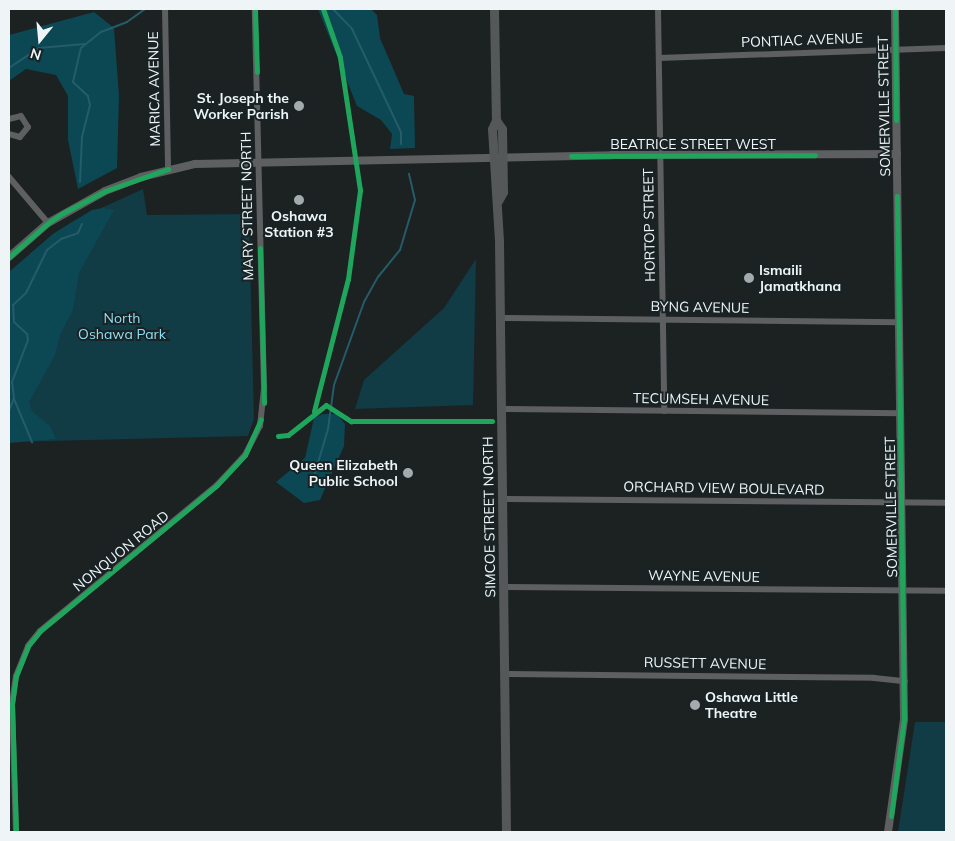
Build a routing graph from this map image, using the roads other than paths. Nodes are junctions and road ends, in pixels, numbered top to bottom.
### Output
1 (165, 9) edge
2 (255, 9) edge
3 (494, 9) edge
4 (658, 9) edge
5 (895, 9) edge
6 (946, 48) edge
7 (895, 49) junction
8 (659, 58) junction
9 (9, 119) edge
10 (496, 120) junction
11 (9, 134) edge
12 (897, 154) junction
13 (660, 155) junction
14 (502, 158) junction
15 (492, 159) junction
16 (258, 162) junction
17 (168, 169) junction
18 (9, 177) edge
19 (498, 201) junction
20 (48, 222) junction
21 (9, 258) edge
22 (500, 318) junction
23 (664, 319) junction
24 (899, 322) junction
25 (264, 403) joint
26 (502, 409) junction
27 (664, 411) junction
28 (900, 413) junction
29 (502, 499) junction
30 (902, 502) junction
31 (946, 503) edge
32 (504, 587) junction
33 (946, 590) edge
34 (904, 591) junction
35 (505, 674) junction
36 (905, 681) junction
37 (11, 704) edge
38 (16, 832) edge
39 (506, 832) edge
40 (888, 832) edge

1 - 17 street, MARICA AVENUE
2 - 16 street, MARY STREET NORTH
3 - 10 main road, SIMCOE STREET NORTH
4 - 8 street, HORTOP STREET
5 - 7 street, SOMERVILLE STREET
6 - 7 street, PONTIAC AVENUE
7 - 8 street, PONTIAC AVENUE
7 - 12 street, SOMERVILLE STREET
8 - 13 street, HORTOP STREET
9 - 11 street
10 - 14 main road, SIMCOE STREET NORTH
10 - 15 main road, SIMCOE STREET NORTH
12 - 13 street, BEATRICE STREET WEST
12 - 24 street, SOMERVILLE STREET
13 - 14 street, BEATRICE STREET WEST
13 - 23 street, HORTOP STREET
14 - 15 street, BEATRICE STREET WEST
14 - 19 main road, SIMCOE STREET NORTH
15 - 16 street, BEATRICE STREET WEST
15 - 19 main road, SIMCOE STREET NORTH
16 - 17 street, BEATRICE STREET WEST
16 - 25 street, MARY STREET NORTH
17 - 20 street, BEATRICE STREET WEST
18 - 20 street
19 - 22 main road, SIMCOE STREET NORTH
20 - 21 street, BEATRICE STREET WEST
22 - 23 street, BYNG AVENUE
22 - 26 main road, SIMCOE STREET NORTH
23 - 24 street, BYNG AVENUE
23 - 27 street, HORTOP STREET
24 - 28 street, SOMERVILLE STREET
25 - 37 street, NONQUON ROAD
26 - 27 street, TECUMSEH AVENUE
26 - 29 main road, SIMCOE STREET NORTH
27 - 28 street, TECUMSEH AVENUE
28 - 30 street, SOMERVILLE STREET
29 - 30 street, ORCHARD VIEW BOULEVARD
29 - 32 main road, SIMCOE STREET NORTH
30 - 31 street, ORCHARD VIEW BOULEVARD
30 - 34 street, SOMERVILLE STREET
32 - 34 street, WAYNE AVENUE
32 - 35 main road, SIMCOE STREET NORTH
33 - 34 street, WAYNE AVENUE
34 - 36 street, SOMERVILLE STREET
35 - 36 street, RUSSETT AVENUE
35 - 39 main road, SIMCOE STREET NORTH
36 - 40 street, SOMERVILLE STREET
37 - 38 street

